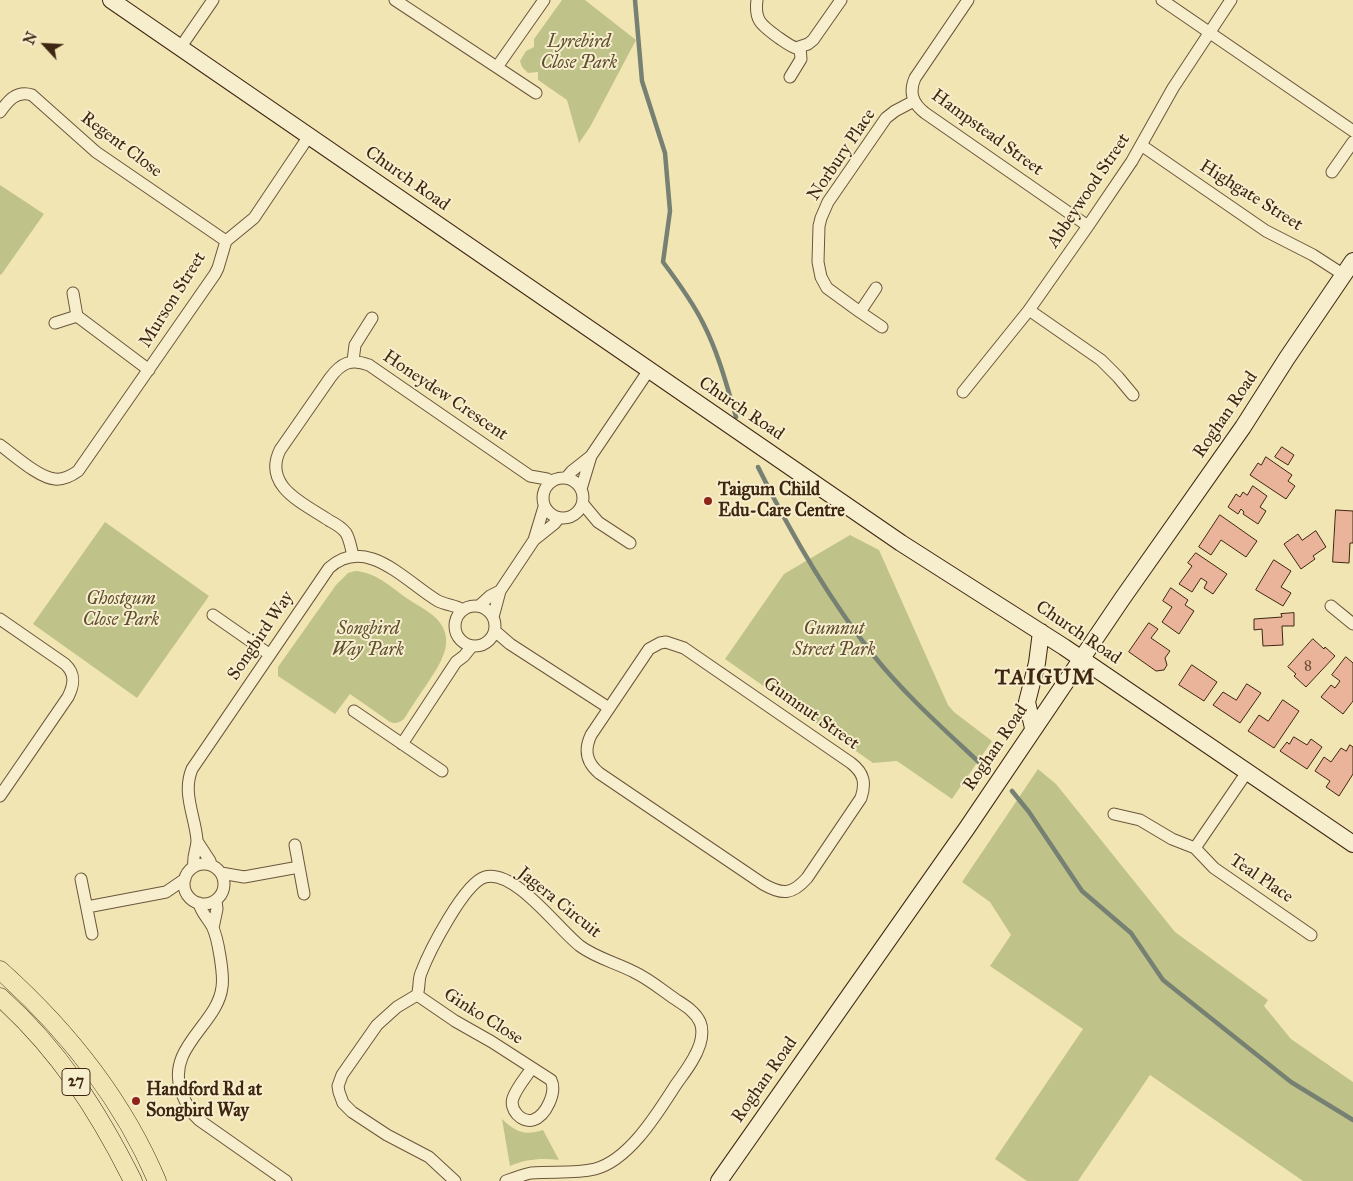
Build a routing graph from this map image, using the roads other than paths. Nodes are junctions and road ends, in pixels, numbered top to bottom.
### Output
1 (111, 0) edge
2 (213, 0) edge
3 (395, 0) edge
4 (544, 0) edge
5 (757, 0) edge
6 (841, 0) edge
7 (968, 0) edge
8 (1162, 0) edge
9 (1232, 0) edge
10 (1210, 33) junction
11 (180, 48) junction
12 (800, 48) junction
13 (497, 67) junction
14 (790, 77) dead end
15 (536, 93) dead end
16 (914, 101) junction
17 (0, 112) edge
18 (1353, 131) edge
19 (309, 136) junction
20 (1353, 142) edge
21 (1141, 145) junction
22 (1332, 172) dead end
23 (1088, 226) junction
24 (226, 241) junction
25 (1348, 268) edge
26 (876, 288) dead end
27 (73, 293) dead end
28 (1028, 310) junction
29 (860, 312) junction
30 (77, 316) junction
31 (372, 318) dead end
32 (55, 323) dead end
33 (882, 327) dead end
34 (353, 361) junction
35 (149, 370) junction
36 (649, 370) junction
37 (963, 392) dead end
38 (1133, 395) dead end
39 (0, 445) edge
40 (591, 456) junction
41 (530, 476) junction
42 (566, 478) junction
43 (551, 481) junction
44 (581, 489) junction
45 (543, 493) junction
46 (583, 504) junction
47 (544, 507) junction
48 (575, 514) junction
49 (559, 518) junction
50 (598, 522) junction
51 (534, 540) junction
52 (630, 543) dead end
53 (353, 556) junction
54 (500, 591) junction
55 (440, 602) junction
56 (479, 606) junction
57 (1331, 606) dead end
58 (463, 610) junction
59 (213, 615) dead end
60 (493, 617) junction
61 (0, 619) edge
62 (456, 621) junction
63 (1353, 624) edge
64 (1041, 632) junction
65 (492, 635) junction
66 (461, 640) junction
67 (472, 646) junction
68 (269, 654) junction
69 (1081, 659) junction
70 (456, 662) junction
71 (609, 708) junction
72 (354, 711) dead end
73 (1033, 728) junction
74 (402, 744) junction
75 (442, 772) dead end
76 (1247, 772) junction
77 (0, 796) edge
78 (1114, 814) dead end
79 (197, 841) junction
80 (1353, 844) edge
81 (296, 845) dead end
82 (1195, 848) junction
83 (210, 865) junction
84 (194, 867) junction
85 (299, 867) junction
86 (221, 873) junction
87 (244, 877) junction
88 (82, 879) dead end
89 (185, 879) junction
90 (223, 890) junction
91 (166, 892) junction
92 (187, 894) junction
93 (304, 894) dead end
94 (216, 900) junction
95 (199, 903) junction
96 (87, 908) junction
97 (213, 928) junction
98 (92, 934) dead end
99 (1311, 934) dead end
100 (0, 970) edge
101 (417, 995) junction
102 (0, 997) edge
103 (532, 1068) junction
104 (133, 1181) edge
105 (157, 1181) edge
106 (286, 1181) edge
107 (455, 1181) edge
108 (506, 1181) edge
109 (719, 1181) edge

1 - 11 street, Church Road
2 - 11 street
3 - 13 street
4 - 13 street
5 - 12 street
6 - 12 street
7 - 16 street, Hampstead Street
8 - 10 street
9 - 10 street, Abbeywood Street
10 - 18 street
10 - 21 street, Abbeywood Street
11 - 19 street, Church Road
12 - 14 street
13 - 15 street
16 - 23 street, Hampstead Street
16 - 29 street, Norbury Place
17 - 24 street, Regent Close
19 - 24 street, Murson Street
19 - 36 street, Church Road
20 - 22 street
21 - 23 street, Abbeywood Street
21 - 25 street, Highgate Street
23 - 28 street, Abbeywood Street
24 - 35 street, Murson Street
25 - 69 street, Roghan Road
26 - 29 street
27 - 30 street
28 - 37 street, Abbeywood Street
28 - 38 street
29 - 33 street, Norbury Place
30 - 32 street
30 - 35 street
31 - 34 street
34 - 41 street, Honeydew Crescent
34 - 53 street, Honeydew Crescent
35 - 39 street, Murson Street
36 - 40 street
36 - 64 street, Church Road
40 - 42 street
40 - 44 street
41 - 43 street, Honeydew Crescent
41 - 45 street, Honeydew Crescent
42 - 43 street
42 - 44 street
43 - 45 street
44 - 46 street
45 - 47 street
46 - 48 street
46 - 50 street
47 - 49 street
47 - 51 street
48 - 49 street
48 - 50 street
49 - 51 street
50 - 52 street
51 - 54 street
53 - 55 street
53 - 68 street, Songbird Way
54 - 56 street
54 - 60 street
55 - 58 street
55 - 62 street
56 - 58 street
56 - 60 street
57 - 63 street
58 - 62 street
59 - 68 street
60 - 65 street
61 - 77 street
62 - 66 street
64 - 69 street, Church Road
64 - 73 street
65 - 67 street
65 - 71 street
66 - 67 street
66 - 70 street
67 - 70 street
68 - 79 street, Songbird Way
69 - 73 street, Roghan Road
69 - 76 street, Church Road
70 - 74 street
71 - 71 street, Gumnut Street
72 - 74 street
73 - 109 street, Roghan Road
74 - 75 street
76 - 80 street, Church Road
76 - 82 street
78 - 82 street, Teal Place
79 - 83 street, Songbird Way
79 - 84 street, Songbird Way
81 - 85 street
82 - 99 street, Teal Place
83 - 84 street
83 - 86 street
84 - 89 street
85 - 87 street
85 - 93 street
86 - 87 street
86 - 90 street
87 - 90 street
88 - 96 street
89 - 91 street
89 - 92 street
90 - 94 street
91 - 92 street
91 - 96 street
92 - 95 street
94 - 95 street
94 - 97 street
95 - 97 street
96 - 98 street
97 - 106 street
100 - 105 main road, 27
101 - 103 street, Ginko Close
101 - 107 street
101 - 108 street, Jagera Circuit
102 - 104 main road, 27
103 - 103 street, Ginko Close

